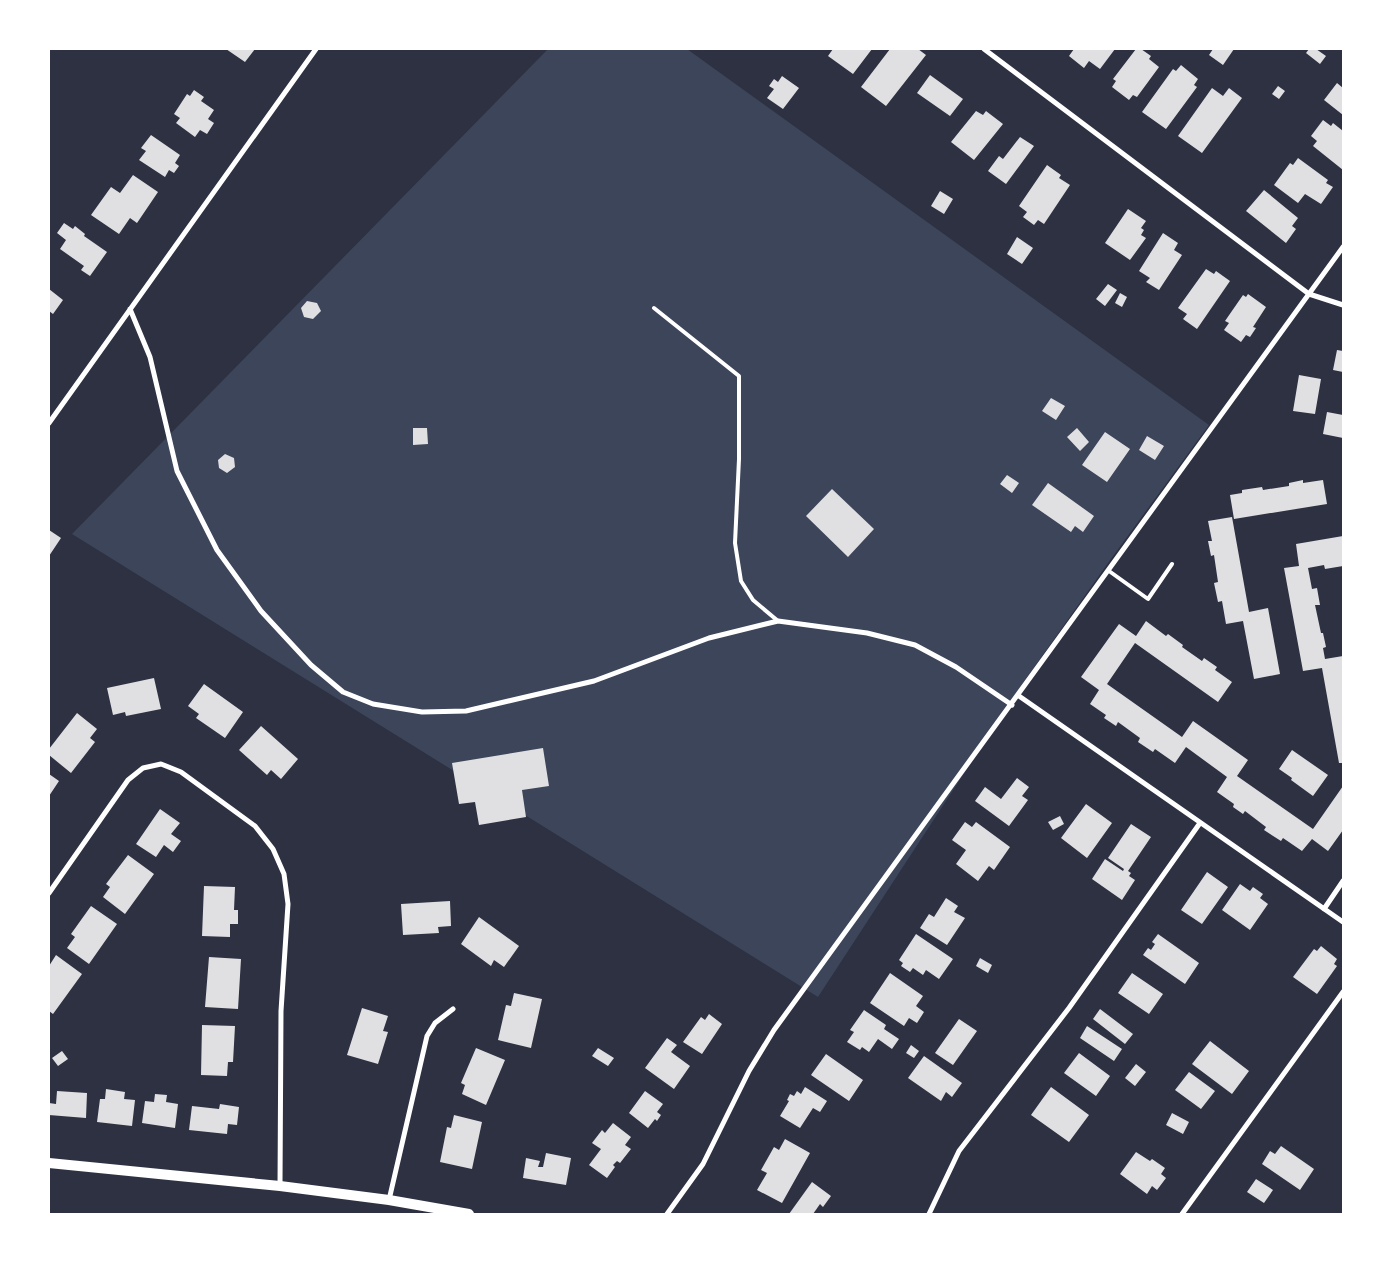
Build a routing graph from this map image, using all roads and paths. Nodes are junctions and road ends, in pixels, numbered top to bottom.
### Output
1 (316, 49) edge
2 (984, 49) edge
3 (1343, 247) edge
4 (1309, 294) junction
5 (1343, 305) edge
6 (654, 308) dead end
7 (130, 309) junction
8 (49, 423) edge
9 (1172, 564) dead end
10 (1109, 571) junction
11 (778, 621) junction
12 (1018, 696) junction
13 (1012, 705) junction
14 (1200, 822) junction
15 (1343, 881) edge
16 (49, 892) edge
17 (1324, 909) junction
18 (1343, 922) edge
19 (1343, 992) edge
20 (453, 1010) dead end
21 (49, 1163) edge
22 (280, 1186) junction
23 (389, 1200) junction
24 (469, 1214) edge
25 (667, 1214) edge
26 (930, 1214) edge
27 (1182, 1214) edge

1 - 7 street
2 - 4 street
3 - 4 street
4 - 5 street
4 - 10 street
6 - 11 lane
7 - 8 street
7 - 11 street
9 - 10 lane
10 - 12 street
11 - 13 street
12 - 13 street
12 - 14 street
13 - 25 street
14 - 17 street
14 - 26 street
15 - 17 street
16 - 22 street
17 - 18 street
19 - 27 street
20 - 23 street
21 - 22 main road
22 - 23 main road
23 - 24 main road

